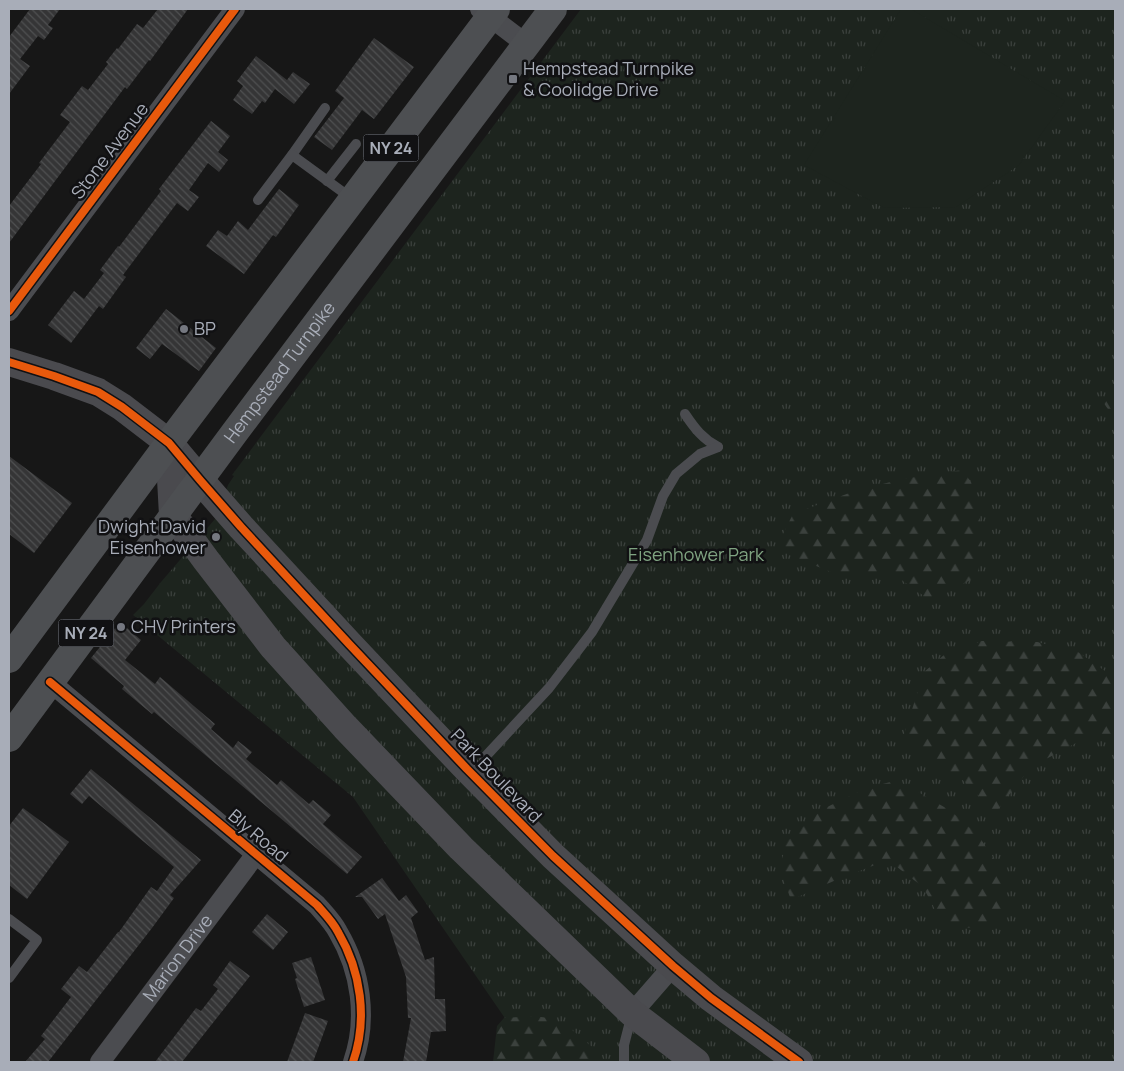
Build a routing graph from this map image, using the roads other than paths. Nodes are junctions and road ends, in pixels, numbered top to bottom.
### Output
1 (236, 9) edge
2 (552, 9) edge
3 (488, 11) edge
4 (526, 44) junction
5 (325, 108) dead end
6 (356, 144) dead end
7 (292, 155) junction
8 (327, 181) junction
9 (352, 199) junction
10 (258, 200) dead end
11 (9, 311) edge
12 (9, 362) edge
13 (685, 414) dead end
14 (169, 443) junction
15 (200, 480) junction
16 (173, 515) junction
17 (9, 659) edge
18 (50, 682) junction
19 (9, 738) edge
20 (479, 781) junction
21 (256, 854) junction
22 (9, 920) edge
23 (673, 966) junction
24 (9, 978) edge
25 (632, 1013) junction
26 (100, 1062) edge
27 (354, 1062) edge
28 (624, 1062) edge
29 (696, 1062) edge
30 (799, 1062) edge

1 - 11 street, Stone Avenue
2 - 4 main road, Hempstead Turnpike / NY 24
3 - 4 street
3 - 9 main road, NY 24
4 - 15 main road, Hempstead Turnpike / NY 24
5 - 7 lane
6 - 8 lane
7 - 8 lane
7 - 10 lane
8 - 9 lane
9 - 14 main road, NY 24
12 - 14 street, Park Boulevard
13 - 20 lane
14 - 15 street, Park Boulevard
14 - 16 street
14 - 17 main road, NY 24
15 - 16 main road, Hempstead Turnpike / NY 24
15 - 20 street, Park Boulevard
16 - 18 main road, Hempstead Turnpike / NY 24
16 - 25 street
18 - 19 main road, Hempstead Turnpike / NY 24
18 - 21 street, Bly Road
20 - 23 street, Park Boulevard
21 - 26 street, Marion Drive
21 - 27 street, Bly Road
22 - 24 lane
23 - 25 street
23 - 30 street, Park Boulevard
25 - 28 lane
25 - 29 street

